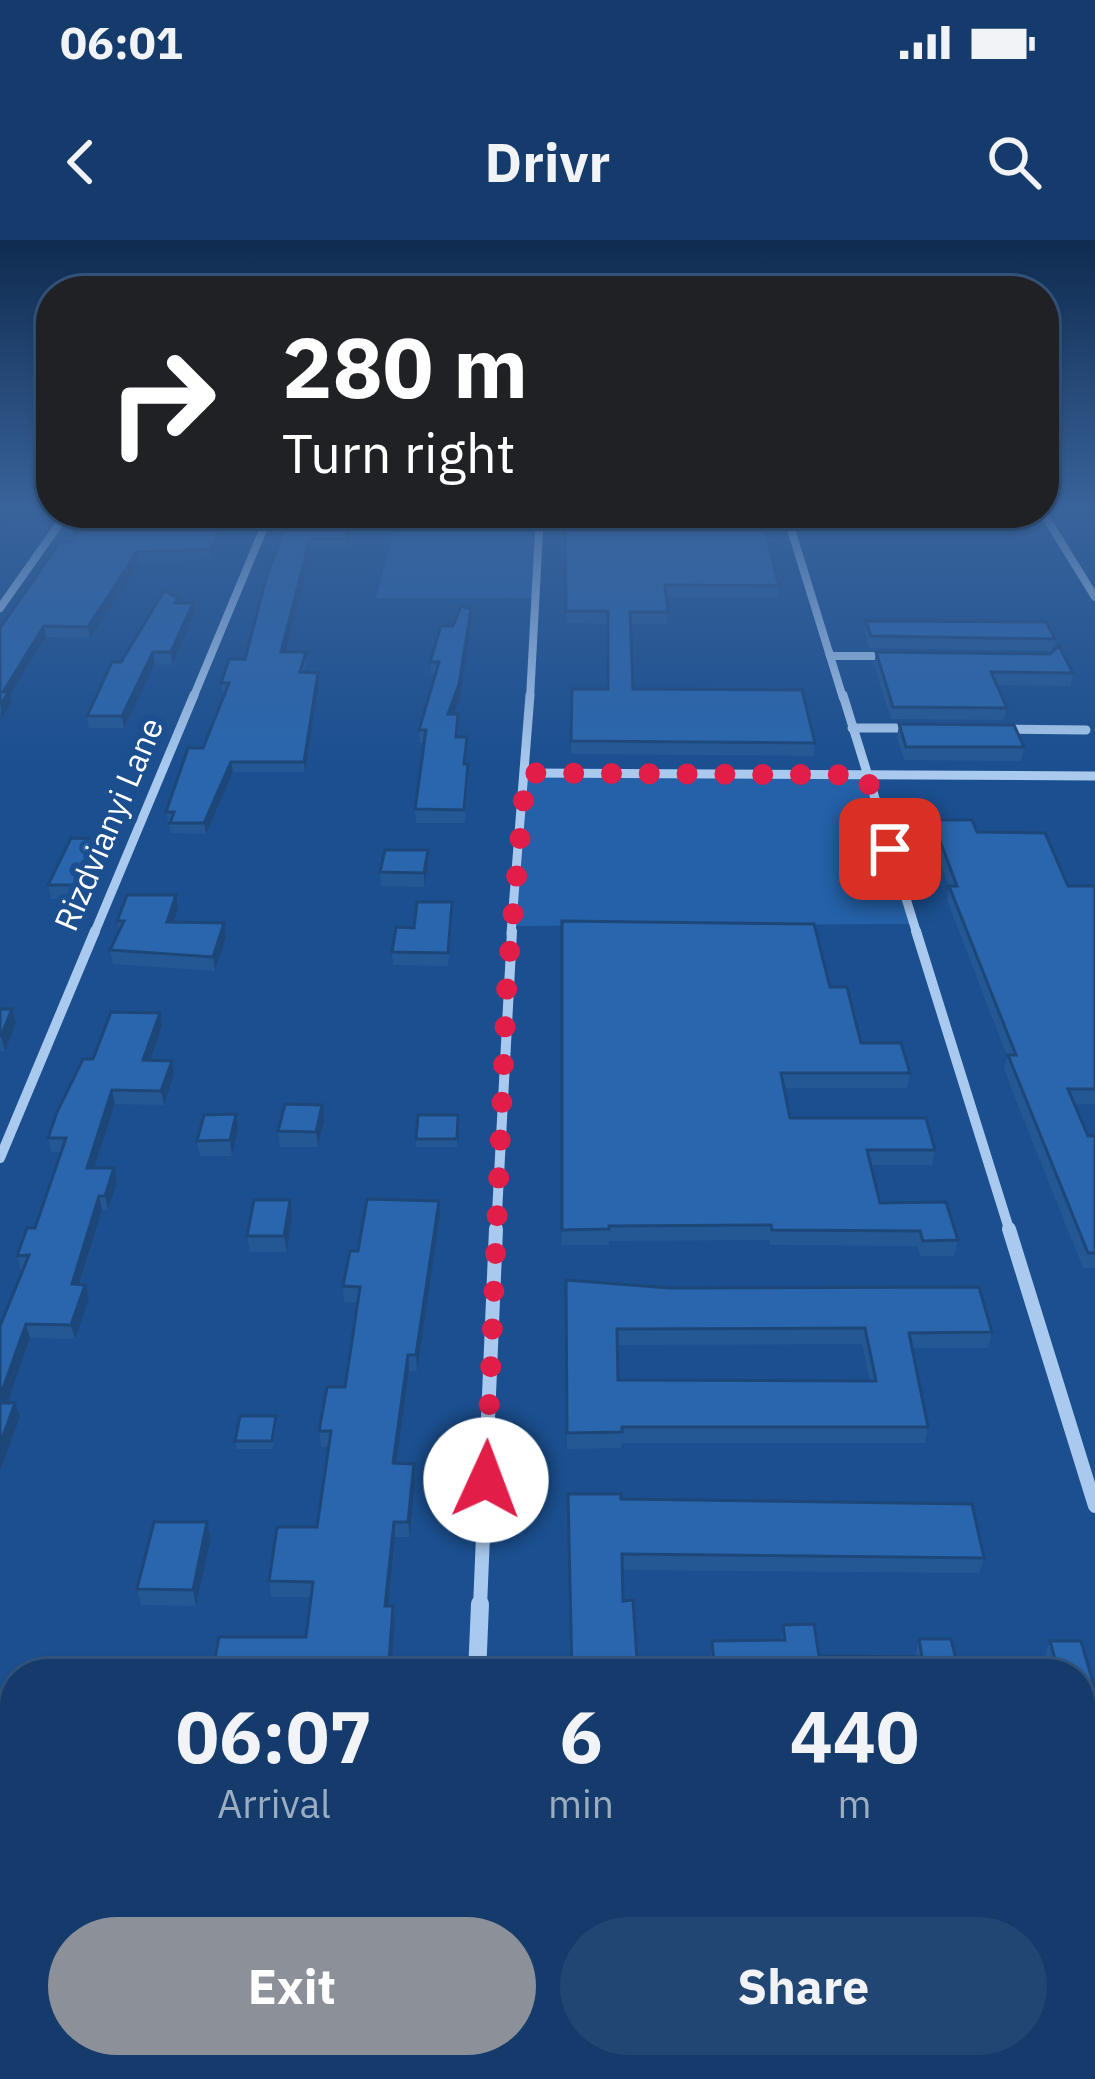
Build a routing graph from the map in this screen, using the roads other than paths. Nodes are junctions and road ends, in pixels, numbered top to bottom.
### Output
1 (236, 594) edge
2 (536, 594) edge
3 (811, 594) edge
4 (830, 656) junction
5 (896, 656) edge
6 (852, 728) junction
7 (922, 728) edge
8 (993, 729) edge
9 (1087, 730) dead end
10 (526, 773) junction
11 (866, 775) junction
12 (1095, 776) edge
13 (0, 1158) edge
14 (1095, 1506) edge
15 (477, 1659) edge

1 - 13 street, Rizdvianyi Lane
2 - 10 street
3 - 4 street
4 - 5 street
4 - 6 street
6 - 7 street
6 - 11 street
8 - 9 street
10 - 11 street
10 - 15 street
11 - 12 street
11 - 14 street

